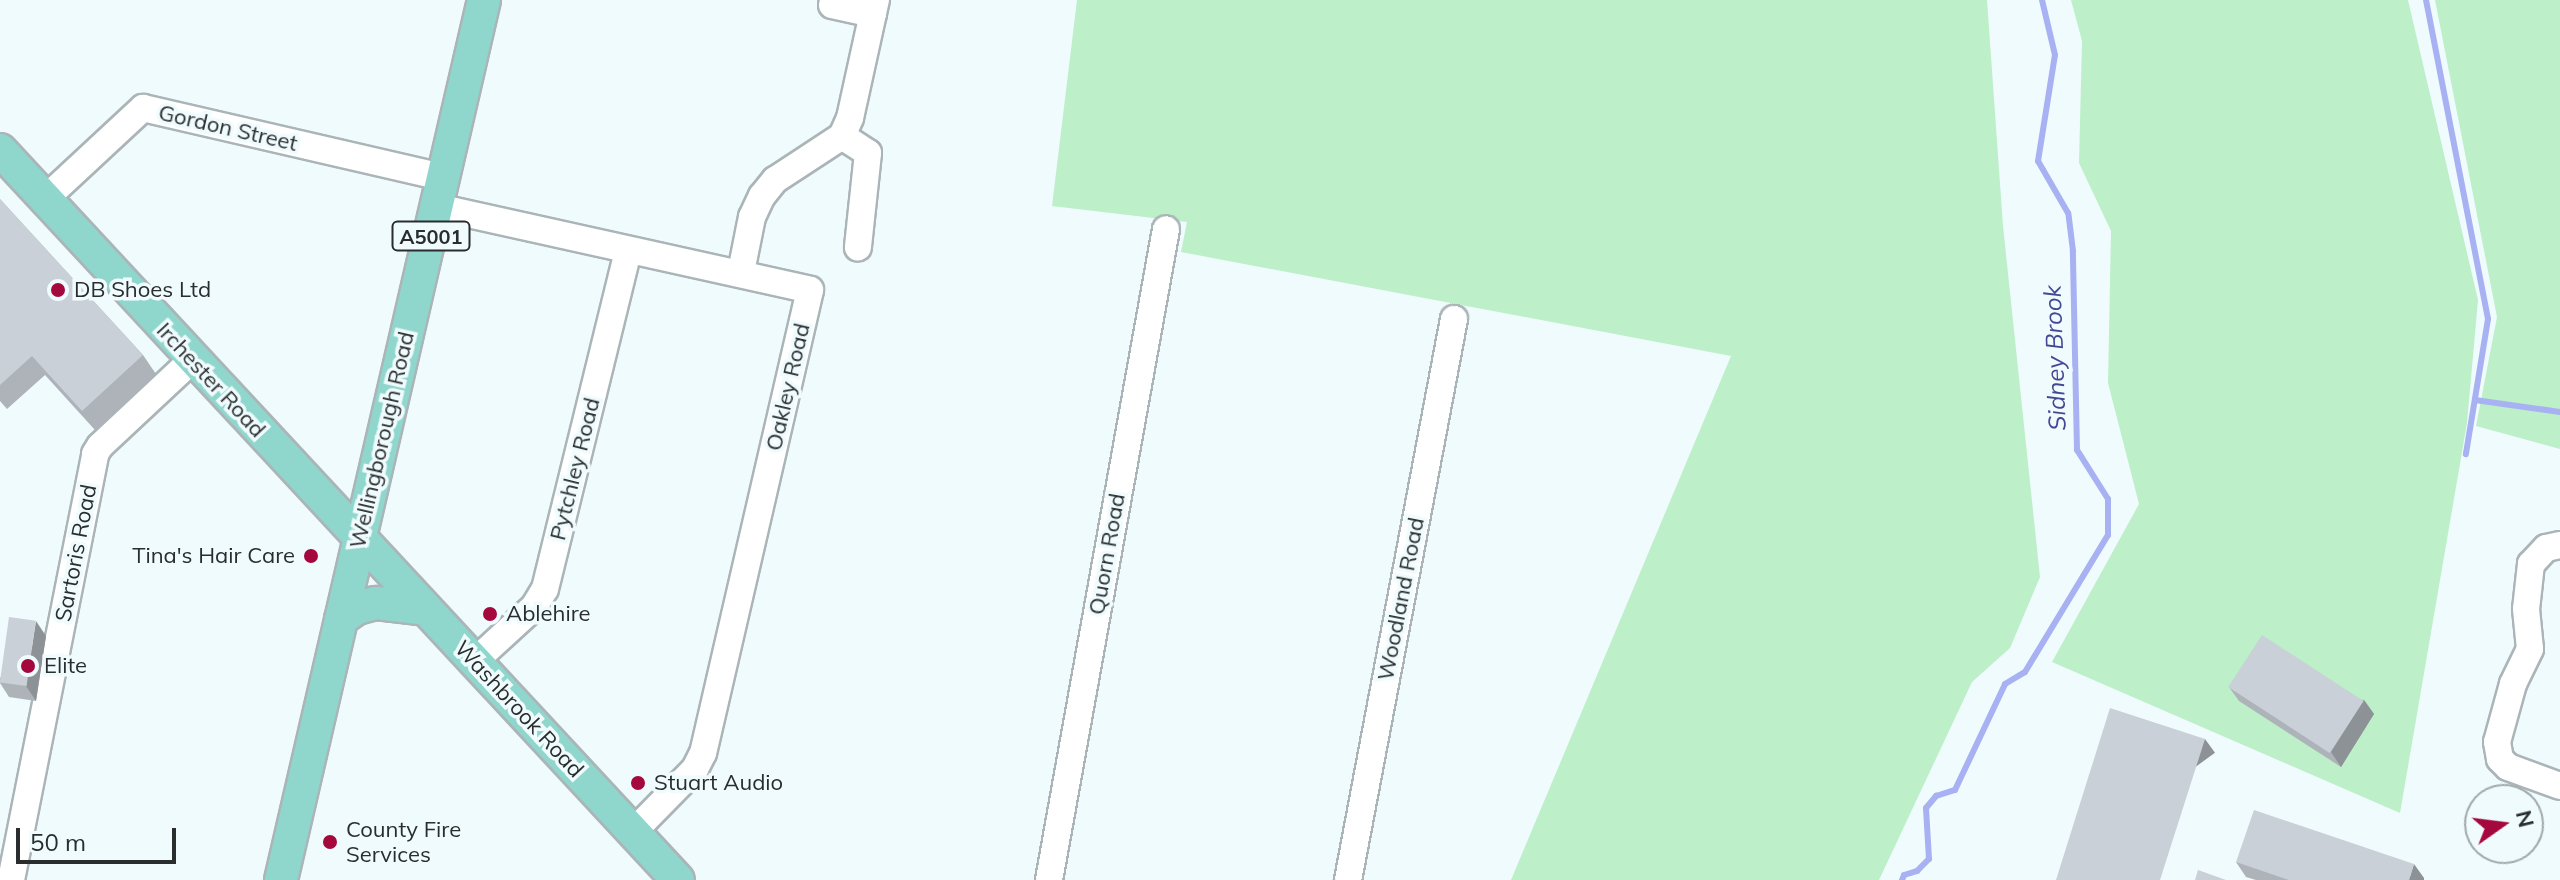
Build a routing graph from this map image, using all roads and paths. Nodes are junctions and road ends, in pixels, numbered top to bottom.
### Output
1 (484, 0) edge
2 (832, 5) dead end
3 (875, 7) edge
4 (842, 136) junction
5 (0, 150) edge
6 (440, 192) junction
7 (45, 199) junction
8 (1166, 229) dead end
9 (858, 247) dead end
10 (628, 251) junction
11 (741, 272) junction
12 (1454, 319) dead end
13 (192, 360) junction
14 (375, 471) junction
15 (314, 487) junction
16 (360, 537) junction
17 (2560, 545) edge
18 (426, 609) junction
19 (341, 619) junction
20 (475, 661) junction
21 (2560, 786) edge
22 (633, 832) junction
23 (11, 880) edge
24 (281, 880) edge
25 (678, 880) edge
26 (1049, 880) edge
27 (1348, 880) edge

1 - 6 main road, Wellingborough Road / A5001
2 - 3 street
3 - 4 street
4 - 9 street
4 - 11 street
5 - 7 main road, Irchester Road
6 - 7 street, Gordon Street
6 - 10 street, Oakley Road
6 - 14 main road, Wellingborough Road / A5001
7 - 13 main road, Irchester Road
8 - 26 street, Quorn Road
10 - 11 street, Oakley Road
10 - 20 street, Pytchley Road
11 - 22 street, Oakley Road
12 - 27 street, Woodland Road
13 - 15 main road, Irchester Road
13 - 23 street, Sartoris Road
14 - 15 main road
14 - 16 main road, Wellingborough Road / A5001
15 - 16 main road, Irchester Road
16 - 18 main road, Washbrook Road
16 - 19 main road, Wellingborough Road / A5001
17 - 21 street
18 - 19 main road
18 - 20 main road, Washbrook Road
19 - 24 main road, Wellingborough Road / A5001
20 - 22 main road, Washbrook Road
22 - 25 main road, Washbrook Road

